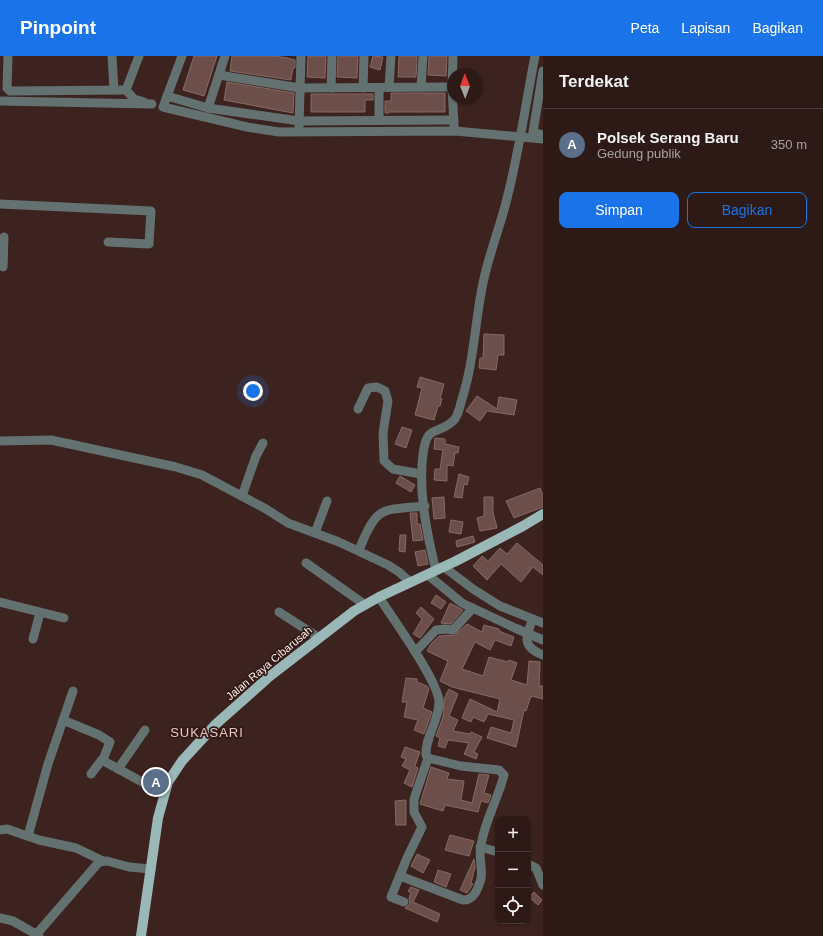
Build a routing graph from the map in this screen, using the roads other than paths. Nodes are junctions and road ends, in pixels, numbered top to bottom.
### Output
1 (8, 56) edge
2 (112, 56) edge
3 (139, 56) edge
4 (182, 56) edge
5 (225, 56) edge
6 (301, 56) edge
7 (332, 56) edge
8 (364, 56) edge
9 (391, 56) edge
10 (423, 56) edge
11 (453, 56) edge
12 (536, 56) edge
13 (453, 68) edge
14 (543, 71) edge
15 (219, 75) junction
16 (389, 87) junction
17 (421, 87) junction
18 (447, 87) edge
19 (300, 88) junction
20 (331, 88) junction
21 (363, 88) junction
22 (379, 88) junction
23 (114, 90) junction
24 (126, 90) junction
25 (4, 92) edge
26 (167, 96) junction
27 (0, 100) edge
28 (540, 103) edge
29 (152, 104) junction
30 (453, 104) edge
31 (163, 107) junction
32 (208, 108) junction
33 (379, 120) junction
34 (454, 120) junction
35 (299, 121) junction
36 (455, 131) junction
37 (299, 132) junction
38 (543, 135) edge
39 (520, 136) junction
40 (543, 139) edge
41 (0, 204) edge
42 (4, 237) edge
43 (108, 242) dead end
44 (3, 267) dead end
45 (358, 409) dead end
46 (0, 441) edge
47 (263, 443) dead end
48 (421, 474) junction
49 (242, 496) junction
50 (327, 501) dead end
51 (424, 506) junction
52 (543, 514) edge
53 (316, 533) junction
54 (359, 550) junction
55 (306, 563) dead end
56 (436, 571) junction
57 (410, 582) junction
58 (379, 597) junction
59 (0, 602) edge
60 (364, 604) junction
61 (473, 608) junction
62 (279, 612) dead end
63 (40, 613) junction
64 (64, 618) dead end
65 (532, 619) junction
66 (543, 623) edge
67 (527, 633) junction
68 (318, 637) junction
69 (33, 639) dead end
70 (543, 640) edge
71 (415, 652) junction
72 (543, 655) edge
73 (73, 690) dead end
74 (63, 720) junction
75 (145, 730) dead end
76 (428, 758) junction
77 (102, 760) junction
78 (118, 769) junction
79 (91, 774) dead end
80 (164, 794) junction
81 (0, 830) edge
82 (28, 836) junction
83 (480, 847) junction
84 (495, 851) edge
85 (103, 861) junction
86 (531, 866) edge
87 (151, 869) junction
88 (400, 876) junction
89 (543, 885) edge
90 (404, 902) dead end
91 (0, 918) edge
92 (37, 936) edge
93 (141, 936) edge

1 - 25 street
2 - 23 street
3 - 24 street
4 - 26 street
5 - 15 street
6 - 19 street
7 - 20 street
8 - 21 street
9 - 16 street
10 - 17 street
11 - 13 street
12 - 39 street
14 - 28 street
15 - 19 street
15 - 32 street
16 - 17 street
16 - 22 street
17 - 18 street
19 - 20 street
19 - 35 street
20 - 21 street
21 - 22 street
22 - 33 street
23 - 24 street
23 - 25 street
24 - 29 street
26 - 31 street
26 - 32 street
27 - 29 street
28 - 38 street
29 - 31 street
30 - 34 street
31 - 37 street
32 - 35 street
33 - 34 street
33 - 35 street
34 - 36 street
35 - 37 street
36 - 37 street
36 - 39 street
39 - 40 street
39 - 48 street
41 - 43 street
42 - 44 street
45 - 48 street
46 - 49 street
47 - 49 street
48 - 51 street
49 - 53 street
50 - 53 street
51 - 54 street
51 - 56 street
52 - 56 main road, Jalan Raya Cibarusah
53 - 54 street
54 - 57 street
55 - 60 street
56 - 57 main road, Jalan Raya Cibarusah
56 - 61 street
56 - 65 street
57 - 58 main road, Jalan Raya Cibarusah
58 - 60 main road, Jalan Raya Cibarusah
58 - 71 street
59 - 63 street
60 - 68 main road, Jalan Raya Cibarusah
61 - 67 street
61 - 71 street
62 - 68 street
63 - 64 street
63 - 69 street
65 - 66 street
65 - 67 street
67 - 70 street
67 - 72 street
68 - 80 main road, Jalan Raya Cibarusah
71 - 76 street
73 - 74 street
74 - 77 street
74 - 82 street
75 - 78 street
76 - 83 street
76 - 88 street
77 - 78 street
77 - 79 street
78 - 80 street
80 - 87 main road, Jalan Raya Cibarusah
81 - 82 street
82 - 85 street
83 - 84 street
83 - 88 street
85 - 87 street
85 - 92 street
86 - 89 street
87 - 93 main road, Jalan Raya Cibarusah
88 - 90 street
91 - 92 street

